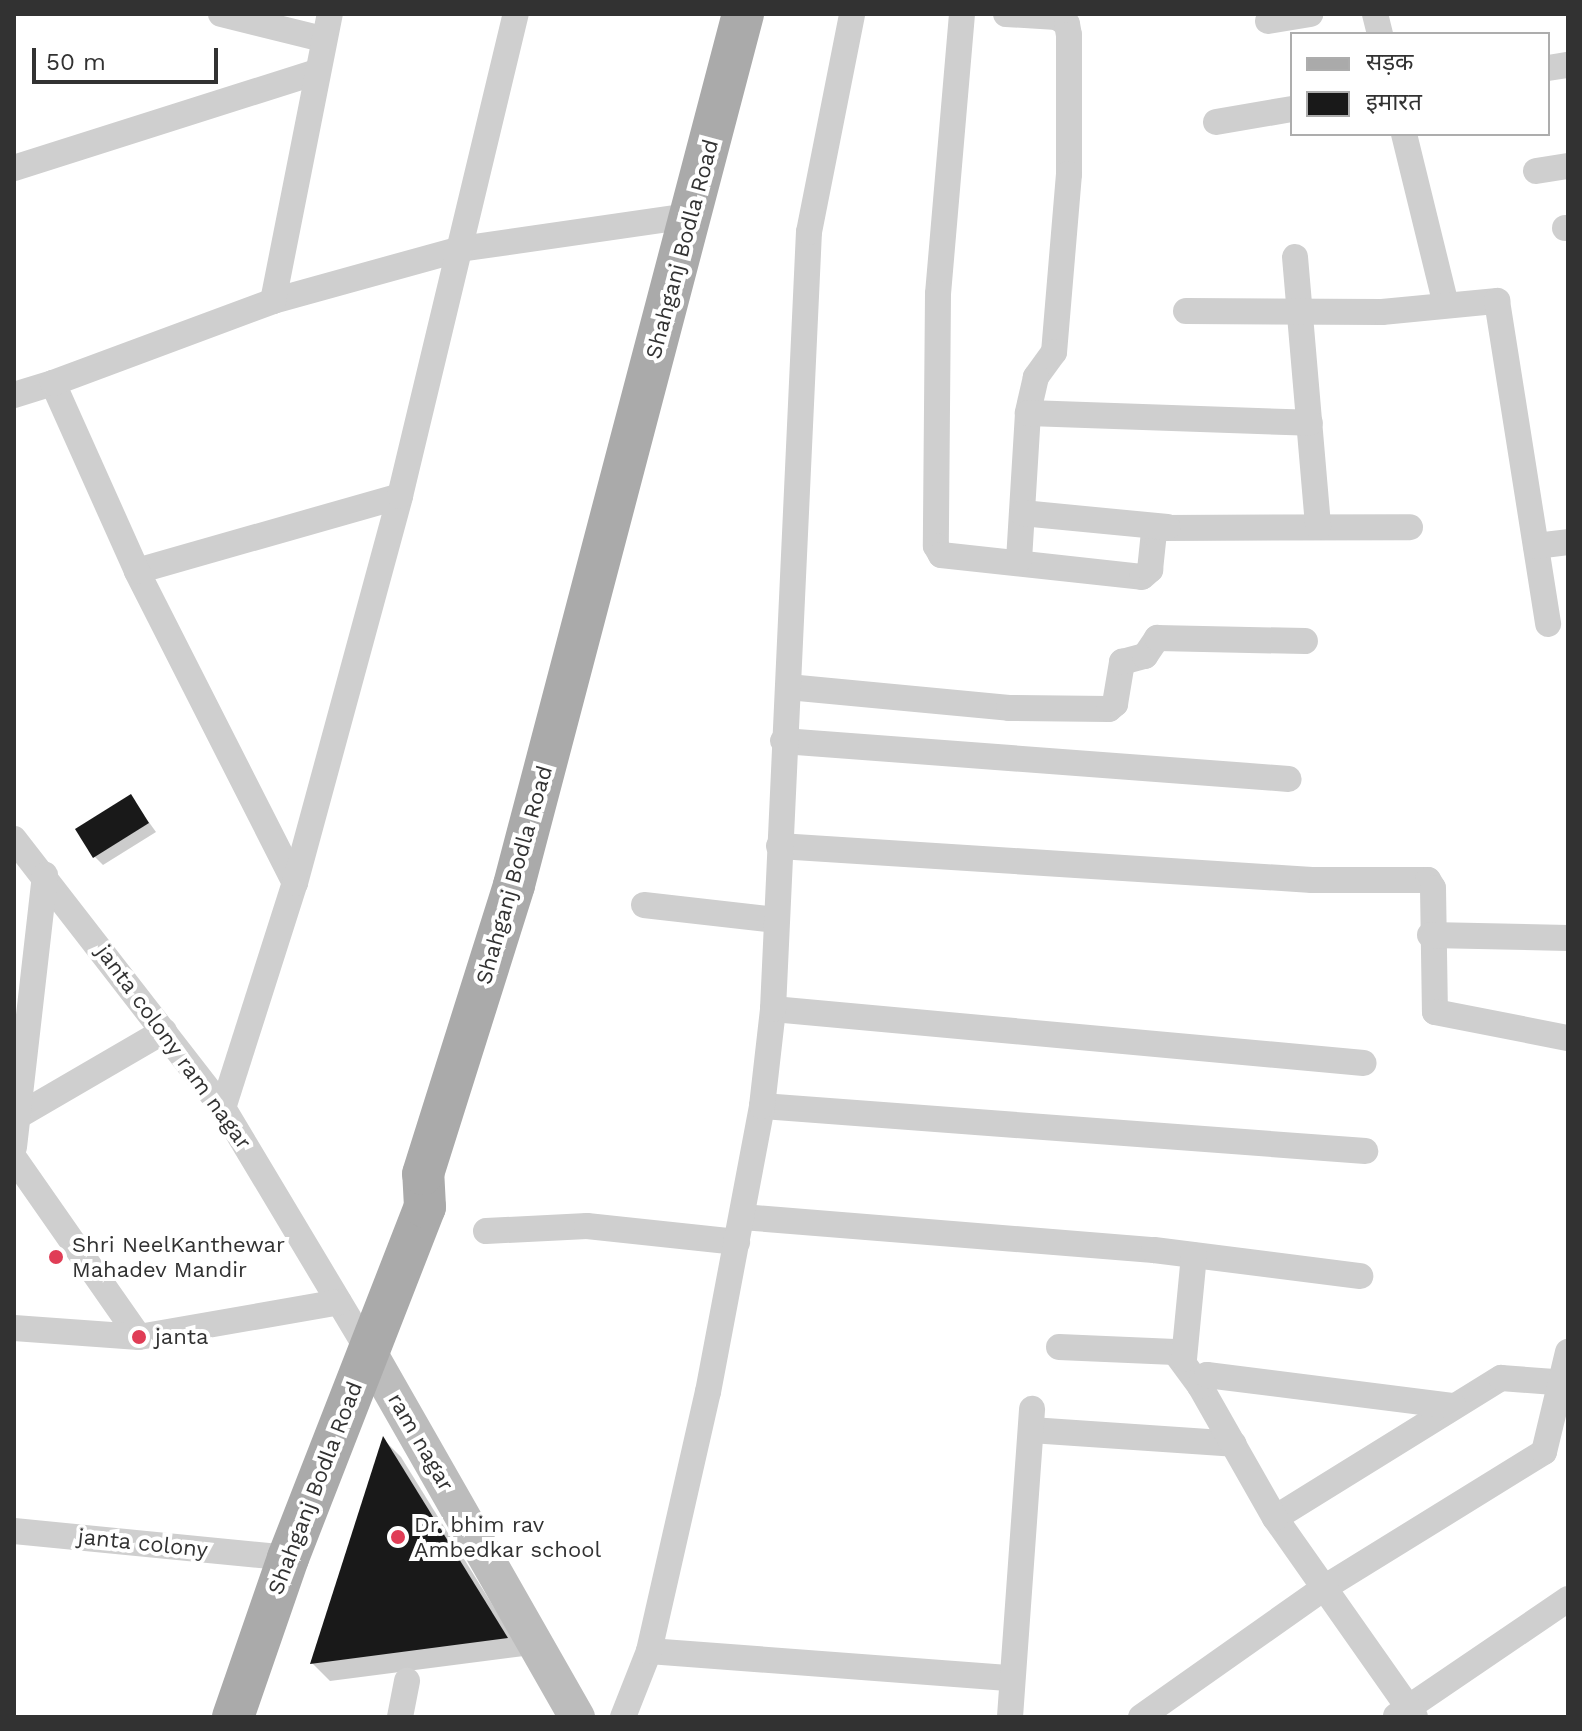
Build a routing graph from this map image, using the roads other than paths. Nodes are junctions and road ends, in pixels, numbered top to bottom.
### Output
1 (221, 14) edge
2 (330, 14) edge
3 (516, 14) edge
4 (743, 14) edge
5 (852, 14) edge
6 (962, 14) edge
7 (1006, 14) edge
8 (1310, 14) edge
9 (1268, 21) dead end
10 (322, 39) junction
11 (316, 72) junction
12 (1290, 109) edge
13 (1216, 122) dead end
14 (1404, 136) edge
15 (1568, 166) edge
16 (14, 168) edge
17 (1536, 171) dead end
18 (690, 216) junction
19 (460, 249) junction
20 (1295, 257) dead end
21 (273, 301) junction
22 (1446, 305) junction
23 (1186, 311) dead end
24 (1300, 311) junction
25 (53, 383) junction
26 (14, 395) edge
27 (1028, 413) junction
28 (1310, 423) junction
29 (400, 496) junction
30 (1022, 513) junction
31 (1167, 527) junction
32 (1318, 527) junction
33 (1410, 527) dead end
34 (1568, 542) edge
35 (1536, 546) junction
36 (1019, 560) junction
37 (137, 571) junction
38 (1548, 624) dead end
39 (1305, 641) dead end
40 (788, 687) junction
41 (783, 741) junction
42 (1289, 779) dead end
43 (14, 839) edge
44 (779, 846) junction
45 (45, 875) junction
46 (295, 883) junction
47 (644, 905) dead end
48 (775, 920) junction
49 (1430, 935) junction
50 (1568, 938) edge
51 (773, 1009) junction
52 (164, 1031) junction
53 (1568, 1038) edge
54 (1364, 1063) dead end
55 (762, 1106) junction
56 (223, 1108) junction
57 (18, 1116) junction
58 (14, 1147) edge
59 (1365, 1151) dead end
60 (14, 1158) edge
61 (740, 1229) junction
62 (486, 1231) dead end
63 (1194, 1255) junction
64 (1360, 1276) dead end
65 (353, 1325) junction
66 (14, 1328) edge
67 (139, 1337) junction
68 (1059, 1347) dead end
69 (1568, 1352) edge
70 (1184, 1359) junction
71 (1566, 1383) edge
72 (1200, 1386) junction
73 (1454, 1406) junction
74 (1234, 1444) junction
75 (1275, 1518) junction
76 (14, 1531) edge
77 (271, 1556) junction
78 (1327, 1586) junction
79 (1568, 1599) edge
80 (649, 1651) junction
81 (1011, 1678) junction
82 (407, 1681) dead end
83 (1406, 1714) edge
84 (219, 1717) edge
85 (233, 1717) edge
86 (400, 1717) edge
87 (577, 1717) edge
88 (623, 1717) edge
89 (1010, 1717) edge
90 (1141, 1717) edge

1 - 10 street
2 - 10 street
3 - 19 street
4 - 18 main road, Shahganj Bodla Road
5 - 40 street
6 - 36 street
7 - 27 street
8 - 9 street
10 - 11 street
11 - 16 street
11 - 21 street
12 - 13 street
14 - 22 street
15 - 17 street
18 - 19 street
18 - 65 main road, Shahganj Bodla Road
19 - 21 street
19 - 29 street
20 - 24 street
21 - 25 street
22 - 24 street
22 - 35 street
23 - 24 street
24 - 28 street
25 - 26 street
25 - 37 street
27 - 28 street
27 - 30 street
28 - 32 street
29 - 37 street
29 - 46 street
30 - 31 street
30 - 36 street
31 - 32 street
31 - 36 street
32 - 33 street
34 - 35 street
35 - 38 street
37 - 46 street
39 - 40 street
40 - 41 street
41 - 42 street
41 - 44 street
43 - 45 street, janta colony ram nagar
44 - 48 street
44 - 49 street
45 - 52 street, janta colony ram nagar
45 - 57 street
46 - 56 street
47 - 48 street
48 - 51 street
49 - 50 street
49 - 53 street
51 - 54 street
51 - 55 street
52 - 56 street, janta colony ram nagar
52 - 57 street
55 - 59 street
55 - 61 street
56 - 65 street, janta colony ram nagar
57 - 58 street
60 - 67 street
61 - 62 street
61 - 63 street
61 - 80 street
63 - 64 street
63 - 70 street
65 - 67 street
65 - 77 main road
65 - 85 main road, Shahganj Bodla Road
65 - 87 street, ram nagar
66 - 67 street
68 - 70 street
69 - 71 street
70 - 72 street
71 - 73 street
71 - 78 street
72 - 73 street
72 - 74 street
73 - 75 street
74 - 75 street
74 - 81 street
75 - 78 street
76 - 77 street, janta colony
77 - 84 main road
78 - 83 street
78 - 90 street
79 - 83 street
80 - 81 street
80 - 88 street
81 - 89 street
82 - 86 street

